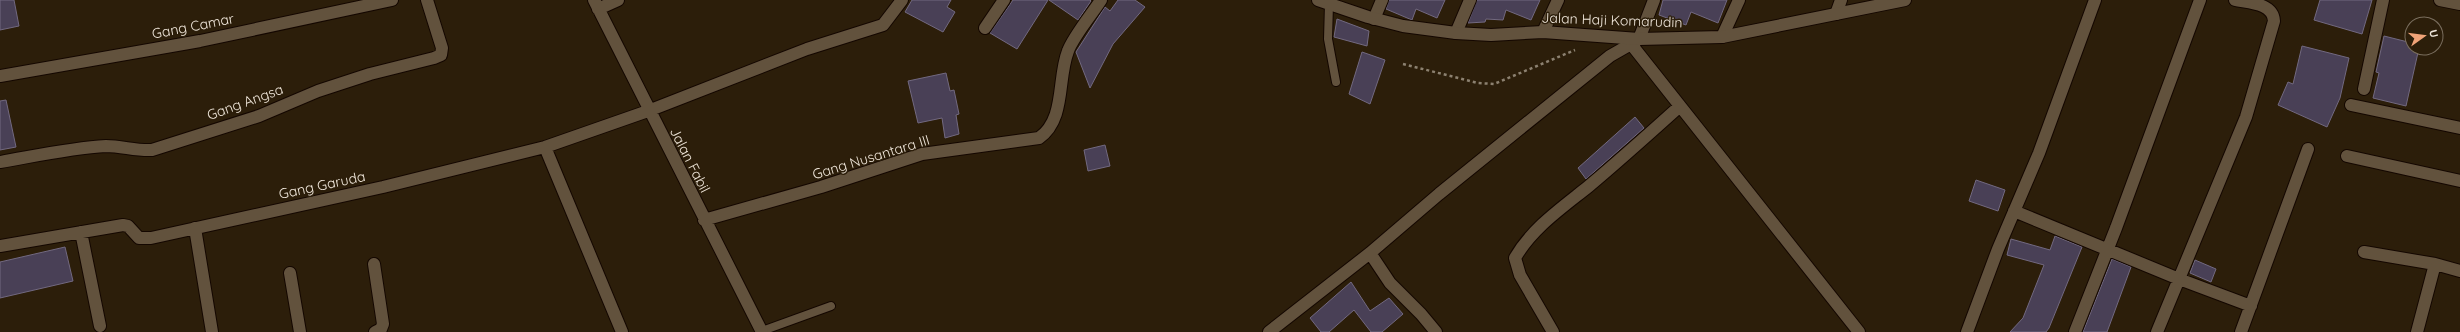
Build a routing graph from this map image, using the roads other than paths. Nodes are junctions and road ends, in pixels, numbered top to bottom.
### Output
1 (392, 0) edge
2 (427, 0) edge
3 (618, 0) edge
4 (902, 0) edge
5 (1004, 0) edge
6 (1101, 0) edge
7 (1382, 0) edge
8 (1470, 0) edge
9 (1558, 0) edge
10 (1654, 0) edge
11 (1740, 0) edge
12 (1841, 0) edge
13 (1905, 0) edge
14 (2095, 0) edge
15 (2200, 0) edge
16 (2235, 0) edge
17 (2383, 0) edge
18 (2440, 0) edge
19 (1324, 2) edge
20 (596, 4) edge
21 (2460, 4) edge
22 (1836, 14) junction
23 (1374, 19) junction
24 (985, 28) dead end
25 (1543, 32) junction
26 (1456, 33) junction
27 (1722, 37) junction
28 (1635, 41) junction
29 (0, 76) edge
30 (1336, 82) dead end
31 (2364, 89) dead end
32 (2351, 105) dead end
33 (1680, 106) junction
34 (648, 111) junction
35 (2460, 128) edge
36 (545, 147) junction
37 (2308, 149) dead end
38 (2346, 156) dead end
39 (0, 162) edge
40 (2460, 181) edge
41 (2014, 211) junction
42 (704, 220) junction
43 (195, 228) junction
44 (81, 232) junction
45 (0, 246) edge
46 (2107, 250) junction
47 (2364, 252) dead end
48 (1370, 253) junction
49 (374, 264) dead end
50 (2435, 264) junction
51 (2460, 271) edge
52 (290, 273) dead end
53 (2179, 279) junction
54 (831, 306) dead end
55 (2251, 306) junction
56 (100, 326) dead end
57 (1429, 329) edge
58 (762, 331) edge
59 (212, 332) edge
60 (300, 332) edge
61 (375, 332) edge
62 (622, 332) edge
63 (1269, 332) edge
64 (1553, 332) edge
65 (1859, 332) edge
66 (1968, 332) edge
67 (2075, 332) edge
68 (2158, 332) edge
69 (2241, 332) edge
70 (2417, 332) edge

1 - 29 street, Gang Camar
2 - 39 street, Gang Angsa
3 - 20 street
4 - 34 street, Gang Garuda
5 - 24 street
6 - 42 street, Gang Nusantara III
7 - 23 street
8 - 26 street
9 - 25 street
10 - 28 street
11 - 27 street
12 - 22 street
13 - 22 street, Jalan Haji Komarudin
14 - 41 street
15 - 46 street
16 - 53 street
17 - 31 street
18 - 21 street
19 - 23 street, Jalan Haji Komarudin
19 - 30 lane
20 - 34 street, Jalan Fabil
22 - 27 street, Jalan Haji Komarudin
23 - 26 street, Jalan Haji Komarudin
25 - 26 street, Jalan Haji Komarudin
25 - 28 street, Jalan Haji Komarudin
27 - 28 street, Jalan Haji Komarudin
28 - 33 street
28 - 48 street
32 - 35 street
33 - 64 street
33 - 65 street
34 - 36 street, Gang Garuda
34 - 42 street, Jalan Fabil
36 - 43 street, Gang Garuda
36 - 62 street
37 - 55 street
38 - 40 street
41 - 46 street
41 - 66 street
42 - 58 street, Jalan Fabil
43 - 44 street, Gang Garuda
43 - 59 street
44 - 45 street, Gang Garuda
44 - 56 street
46 - 53 street
46 - 67 street
47 - 50 street
48 - 57 street
48 - 63 street
49 - 61 street
50 - 51 street
50 - 70 street
52 - 60 street
53 - 55 street
53 - 68 street
54 - 58 lane
55 - 69 street

